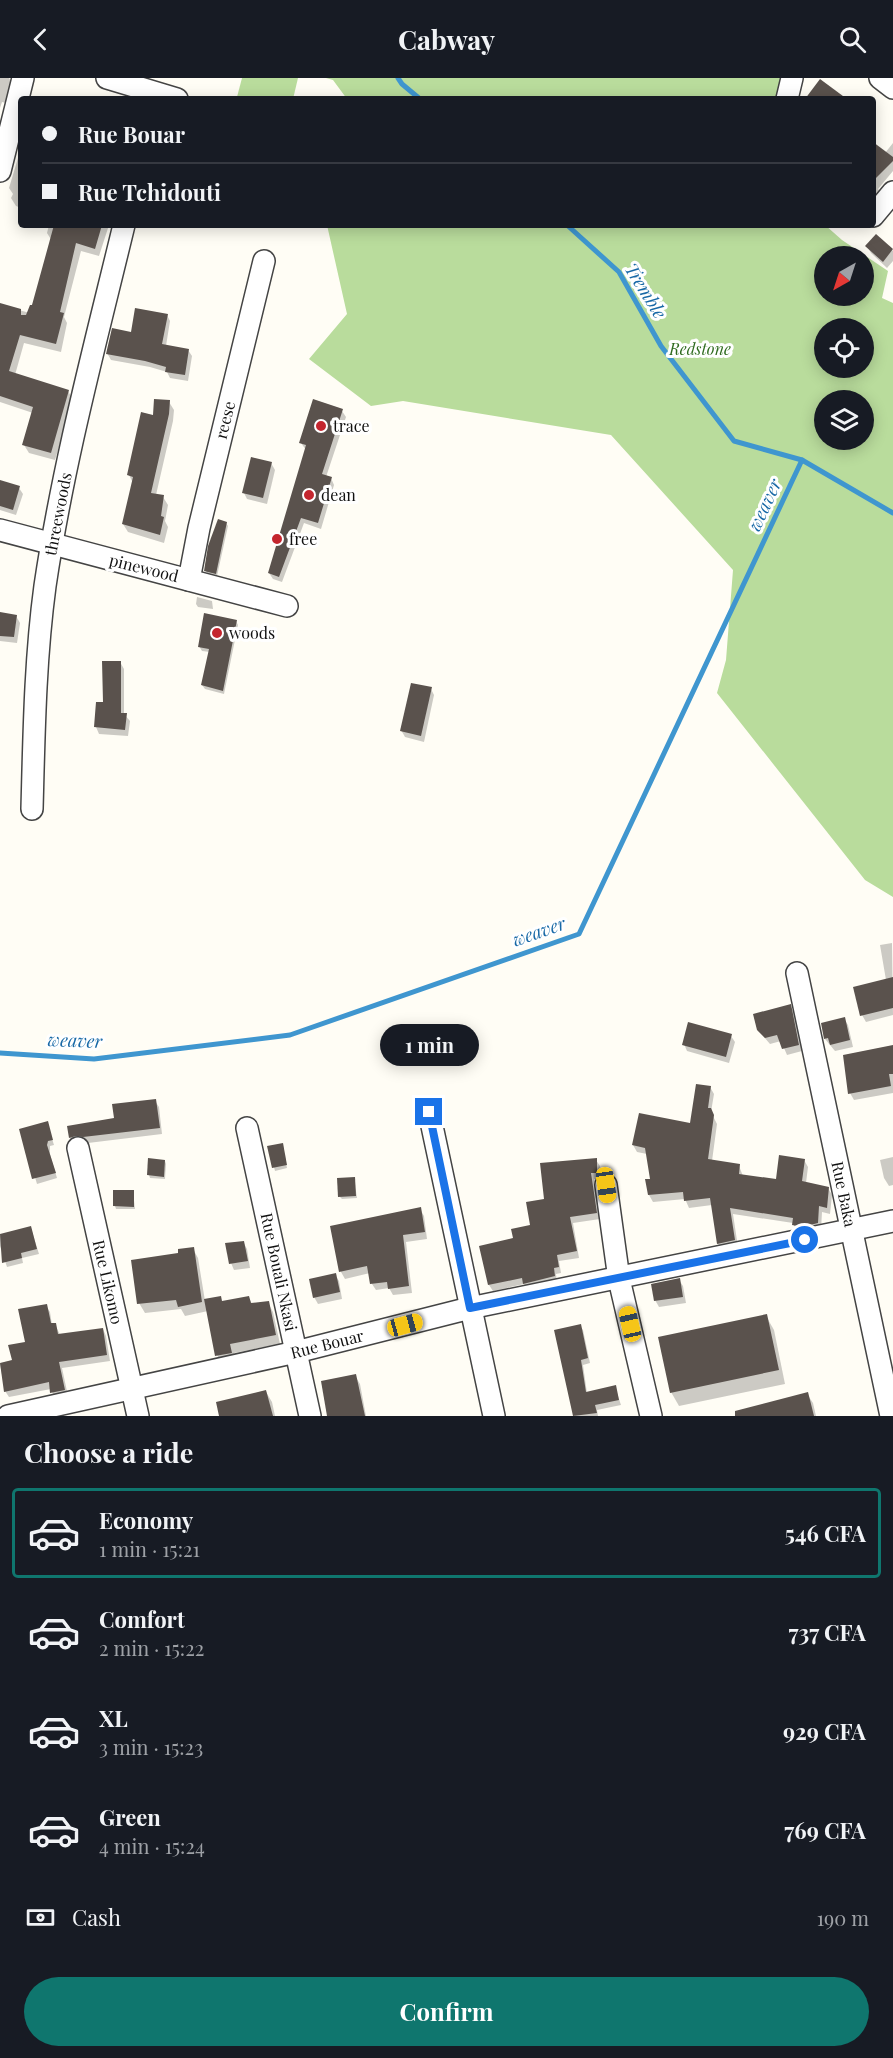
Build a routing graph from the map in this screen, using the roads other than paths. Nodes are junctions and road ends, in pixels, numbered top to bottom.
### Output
1 (23, 78) edge
2 (106, 78) edge
3 (792, 78) edge
4 (880, 78) edge
5 (893, 88) edge
6 (163, 92) edge
7 (19, 96) edge
8 (788, 96) edge
9 (18, 98) edge
10 (0, 171) edge
11 (893, 192) edge
12 (876, 212) edge
13 (123, 228) edge
14 (264, 261) dead end
15 (0, 530) edge
16 (52, 545) junction
17 (189, 580) junction
18 (287, 606) dead end
19 (32, 809) dead end
20 (797, 973) dead end
21 (429, 1112) dead end
22 (247, 1128) dead end
23 (78, 1148) dead end
24 (606, 1185) dead end
25 (893, 1221) edge
26 (852, 1230) junction
27 (619, 1279) junction
28 (470, 1308) junction
29 (296, 1352) junction
30 (132, 1389) junction
31 (8, 1416) edge
32 (138, 1416) edge
33 (310, 1416) edge
34 (494, 1416) edge
35 (651, 1416) edge
36 (891, 1416) edge

1 - 7 street
2 - 6 street
3 - 8 street
4 - 5 street
9 - 10 street
11 - 12 street
13 - 16 street, threewoods
14 - 17 street, reese
15 - 16 street, pinewood
16 - 17 street, pinewood
16 - 19 street, threewoods
17 - 18 street, pinewood
20 - 26 street, Rue Baka
21 - 28 street
22 - 29 street, Rue Bouali Nkasi
23 - 30 street, Rue Likomo
24 - 27 street
25 - 26 street, Rue Bouar
26 - 27 street, Rue Bouar
26 - 36 street, Rue Baka
27 - 28 street, Rue Bouar
27 - 35 street
28 - 29 street, Rue Bouar
28 - 34 street
29 - 30 street, Rue Bouar
29 - 33 street, Rue Bouali Nkasi
30 - 31 street, Rue Bouar
30 - 32 street, Rue Likomo

